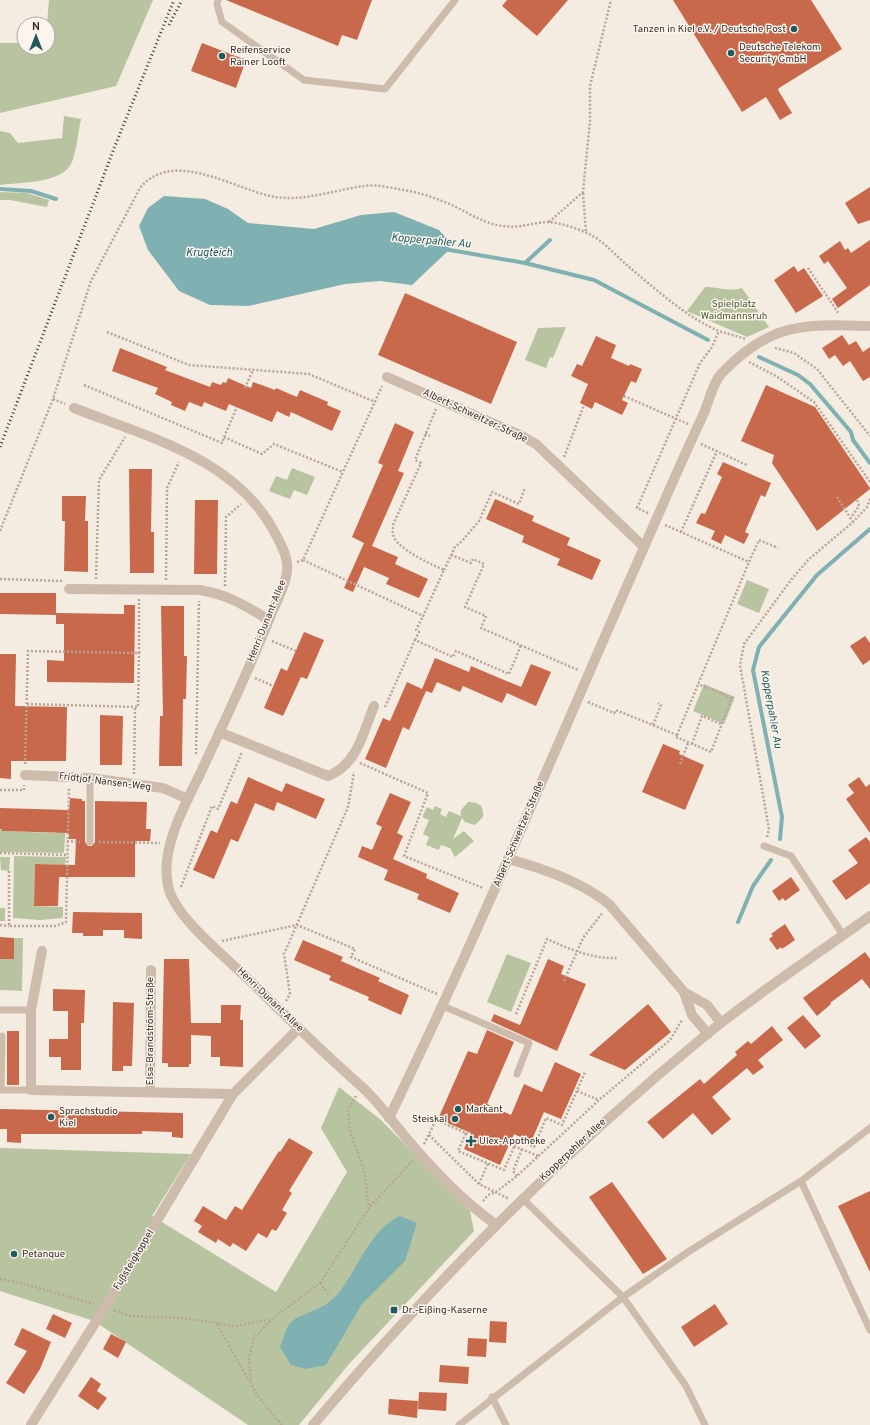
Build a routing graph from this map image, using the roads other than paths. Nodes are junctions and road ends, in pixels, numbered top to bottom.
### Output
1 (218, 0) edge
2 (455, 0) edge
3 (870, 326) edge
4 (387, 376) road end
5 (74, 408) dead end
6 (644, 547) junction
7 (69, 589) road end
8 (269, 620) junction
9 (374, 706) road end
10 (219, 732) junction
11 (25, 774) road end
12 (90, 778) junction
13 (188, 799) junction
14 (90, 842) road end
15 (764, 846) road end
16 (508, 859) junction
17 (870, 916) edge
18 (843, 935) junction
19 (42, 951) dead end
20 (151, 970) dead end
21 (684, 992) junction
22 (445, 1002) junction
23 (0, 1010) edge
24 (31, 1010) junction
25 (721, 1023) junction
26 (298, 1029) junction
27 (708, 1034) junction
28 (2, 1036) dead end
29 (517, 1074) dead end
30 (31, 1090) junction
31 (150, 1092) junction
32 (233, 1094) junction
33 (389, 1118) junction
34 (870, 1128) edge
35 (801, 1181) junction
36 (518, 1202) junction
37 (495, 1224) junction
38 (623, 1297) junction
39 (870, 1330) edge
40 (492, 1398) junction
41 (31, 1425) edge
42 (313, 1425) edge
43 (459, 1425) edge
44 (506, 1425) edge
45 (705, 1425) edge

1 - 2 lane
3 - 6 street, Albert-Schweitzer-Straße
4 - 6 street, Albert-Schweitzer-Straße
5 - 8 street, Henri-Dunant-Allee
6 - 16 street, Albert-Schweitzer-Straße
7 - 8 street
8 - 10 street, Henri-Dunant-Allee
9 - 10 street
10 - 13 street, Henri-Dunant-Allee
11 - 12 street, Fridtjof-Nansen-Weg
12 - 13 street, Fridtjof-Nansen-Weg
12 - 14 lane
13 - 26 street, Henri-Dunant-Allee
15 - 18 lane
16 - 21 street
16 - 22 street, Albert-Schweitzer-Straße
17 - 18 street, Kopperpahler Allee
18 - 25 street, Kopperpahler Allee
19 - 24 street
20 - 31 street, Elsa-Brandström-Straße
21 - 25 street
21 - 27 street
22 - 29 lane
22 - 33 street, Albert-Schweitzer-Straße
23 - 24 lane
24 - 30 street
25 - 27 street, Kopperpahler Allee
26 - 32 street
26 - 33 street, Henri-Dunant-Allee
27 - 36 street, Kopperpahler Allee
28 - 30 lane
30 - 31 street, Elsa-Brandström-Straße
31 - 32 street, Elsa-Brandström-Straße
32 - 41 street, Fußsteigkoppel
33 - 37 street, Henri-Dunant-Allee
34 - 35 lane
35 - 38 lane
35 - 39 lane
36 - 37 street, Kopperpahler Allee
36 - 38 lane
37 - 42 street, Kopperpahler Allee
38 - 40 lane
38 - 45 lane
40 - 43 lane
40 - 44 lane

